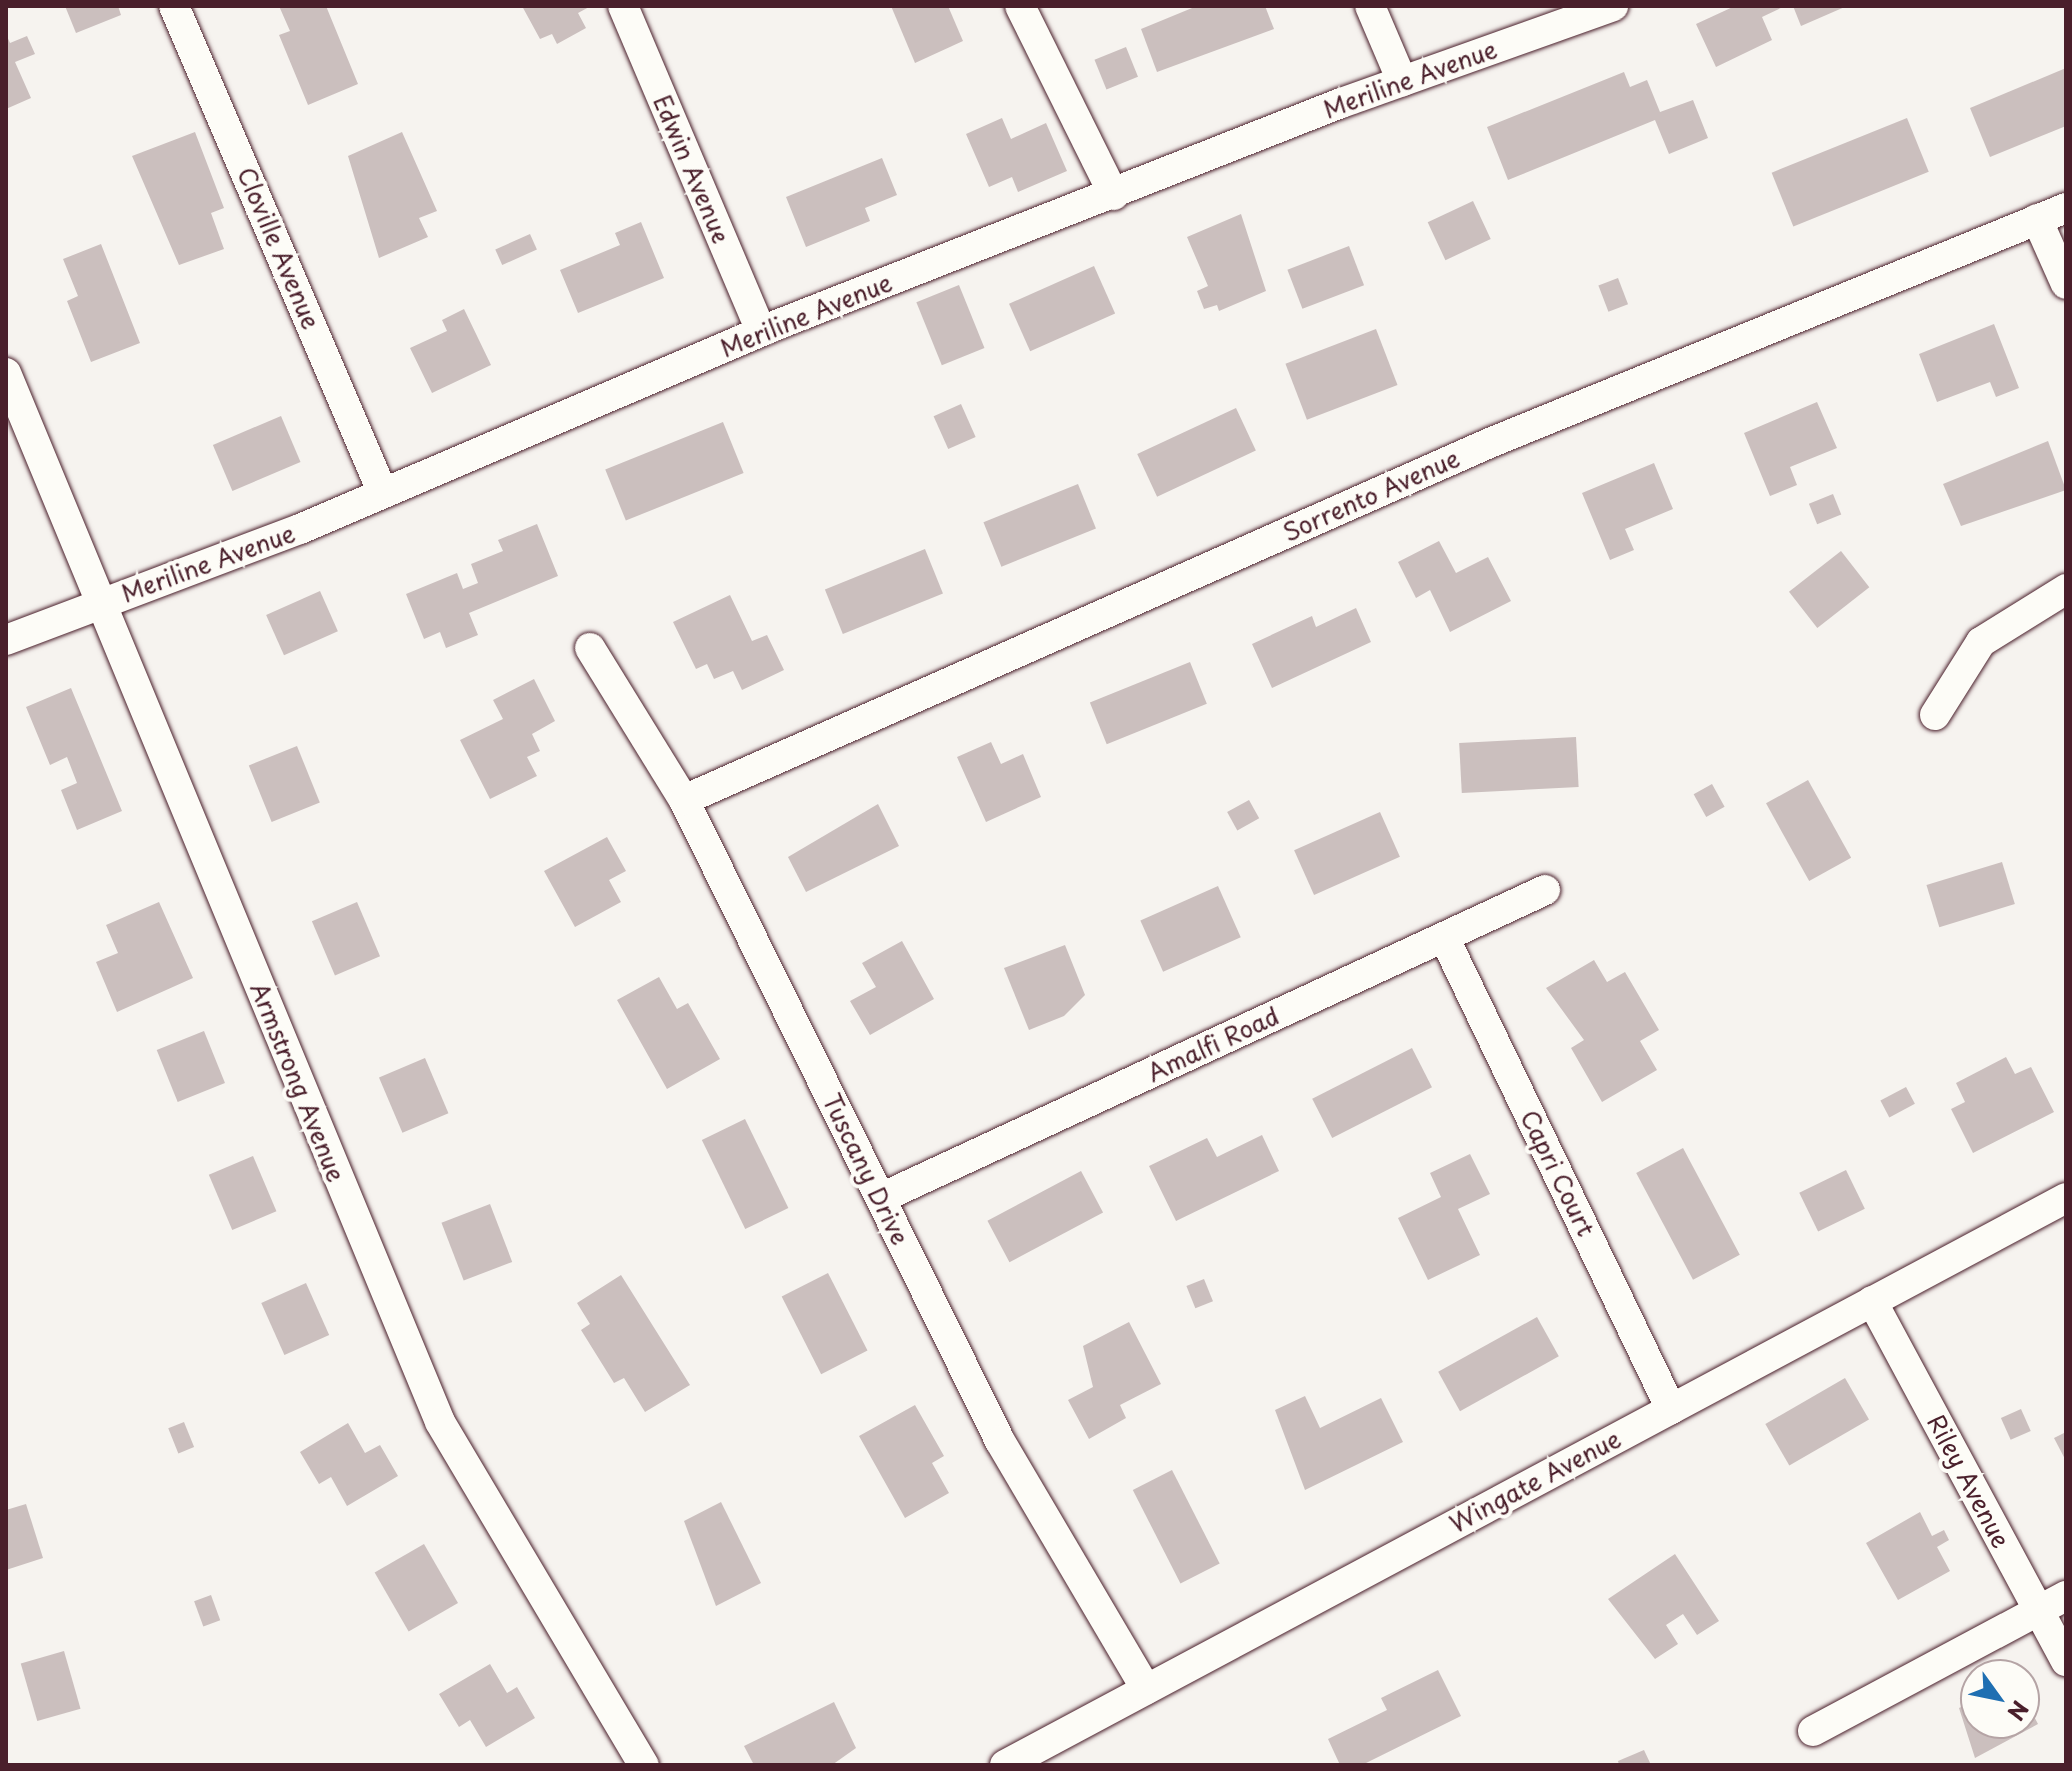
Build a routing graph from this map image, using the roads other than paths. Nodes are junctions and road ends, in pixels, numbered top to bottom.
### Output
1 (174, 6) edge
2 (623, 6) edge
3 (1020, 6) edge
4 (1370, 6) edge
5 (1613, 6) edge
6 (1402, 81) junction
7 (1114, 195) junction
8 (2066, 208) edge
9 (2037, 219) junction
10 (2066, 284) edge
11 (761, 331) junction
12 (6, 373) edge
13 (382, 491) junction
14 (2066, 589) edge
15 (104, 602) junction
16 (6, 640) edge
17 (590, 648) dead end
18 (1935, 715) dead end
19 (684, 800) junction
20 (1545, 890) dead end
21 (1444, 937) junction
22 (881, 1198) junction
23 (2066, 1198) edge
24 (1872, 1301) junction
25 (1671, 1409) junction
26 (2066, 1596) edge
27 (2039, 1610) junction
28 (2066, 1661) edge
29 (1146, 1689) junction
30 (1813, 1731) dead end
31 (644, 1765) edge
32 (1005, 1765) edge

1 - 13 street, Cloville Avenue
2 - 11 street, Edwin Avenue
3 - 7 street
4 - 6 street
5 - 6 street, Meriline Avenue
6 - 7 street, Meriline Avenue
7 - 11 street, Meriline Avenue
8 - 9 street, Sorrento Avenue
9 - 10 street
9 - 19 street, Sorrento Avenue
11 - 13 street, Meriline Avenue
12 - 15 street, Armstrong Avenue
13 - 15 street, Meriline Avenue
14 - 18 street
15 - 16 street, Meriline Avenue
15 - 31 street, Armstrong Avenue
17 - 19 street, Tuscany Drive
19 - 22 street, Tuscany Drive
20 - 21 street, Amalfi Road
21 - 22 street, Amalfi Road
21 - 25 street, Capri Court
22 - 29 street, Tuscany Drive
23 - 24 street, Wingate Avenue
24 - 25 street, Wingate Avenue
24 - 27 street, Riley Avenue
25 - 29 street, Wingate Avenue
26 - 27 street
27 - 28 street, Riley Avenue
27 - 30 street
29 - 32 street, Wingate Avenue

